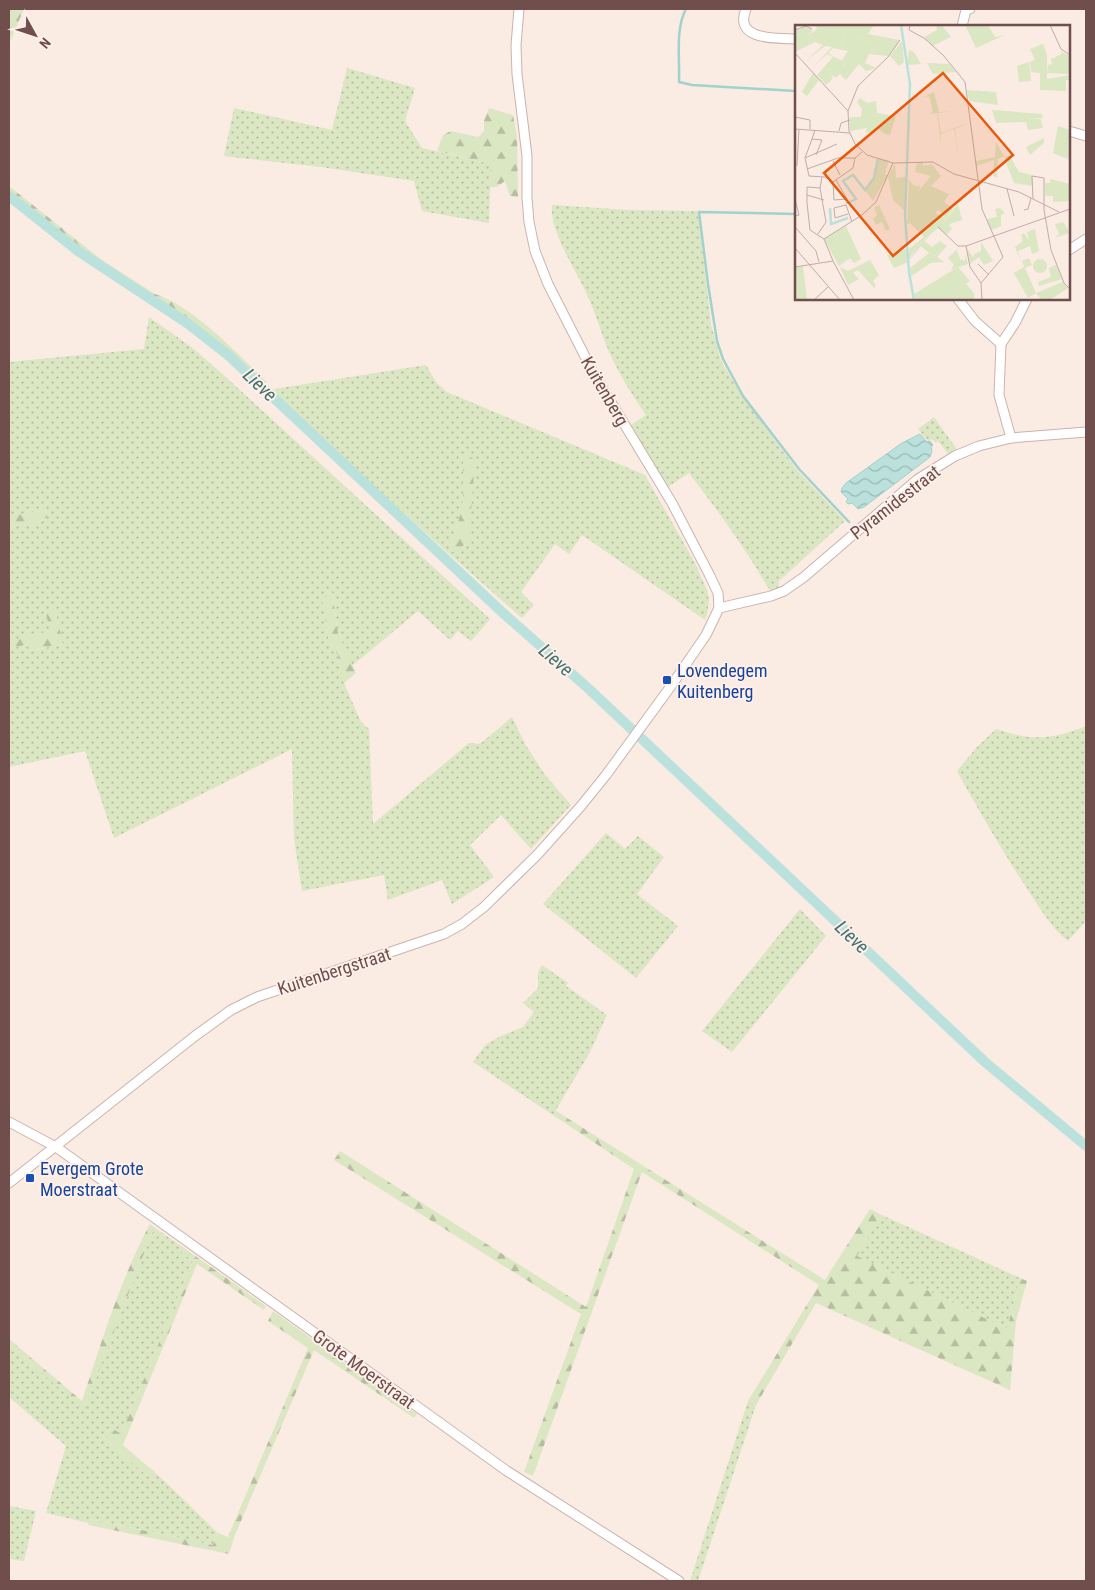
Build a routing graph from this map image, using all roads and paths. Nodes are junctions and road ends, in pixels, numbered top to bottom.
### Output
1 (519, 9) edge
2 (746, 9) edge
3 (967, 9) edge
4 (962, 25) edge
5 (795, 39) edge
6 (1070, 131) edge
7 (1086, 136) edge
8 (1086, 239) edge
9 (1070, 249) edge
10 (959, 300) edge
11 (1026, 300) edge
12 (1001, 344) junction
13 (1086, 432) edge
14 (1011, 438) junction
15 (719, 608) junction
16 (9, 1122) edge
17 (56, 1147) junction
18 (9, 1183) edge
19 (679, 1581) edge

1 - 15 street, Kuitenberg
2 - 5 street
3 - 4 street
6 - 7 street
8 - 9 street
10 - 12 street
11 - 12 street
12 - 14 street
13 - 14 street, Pyramidestraat
14 - 15 street, Pyramidestraat
15 - 17 street, Kuitenbergstraat
16 - 17 street, Grote Moerstraat
17 - 18 street, Kuitenbergstraat
17 - 19 street, Grote Moerstraat

